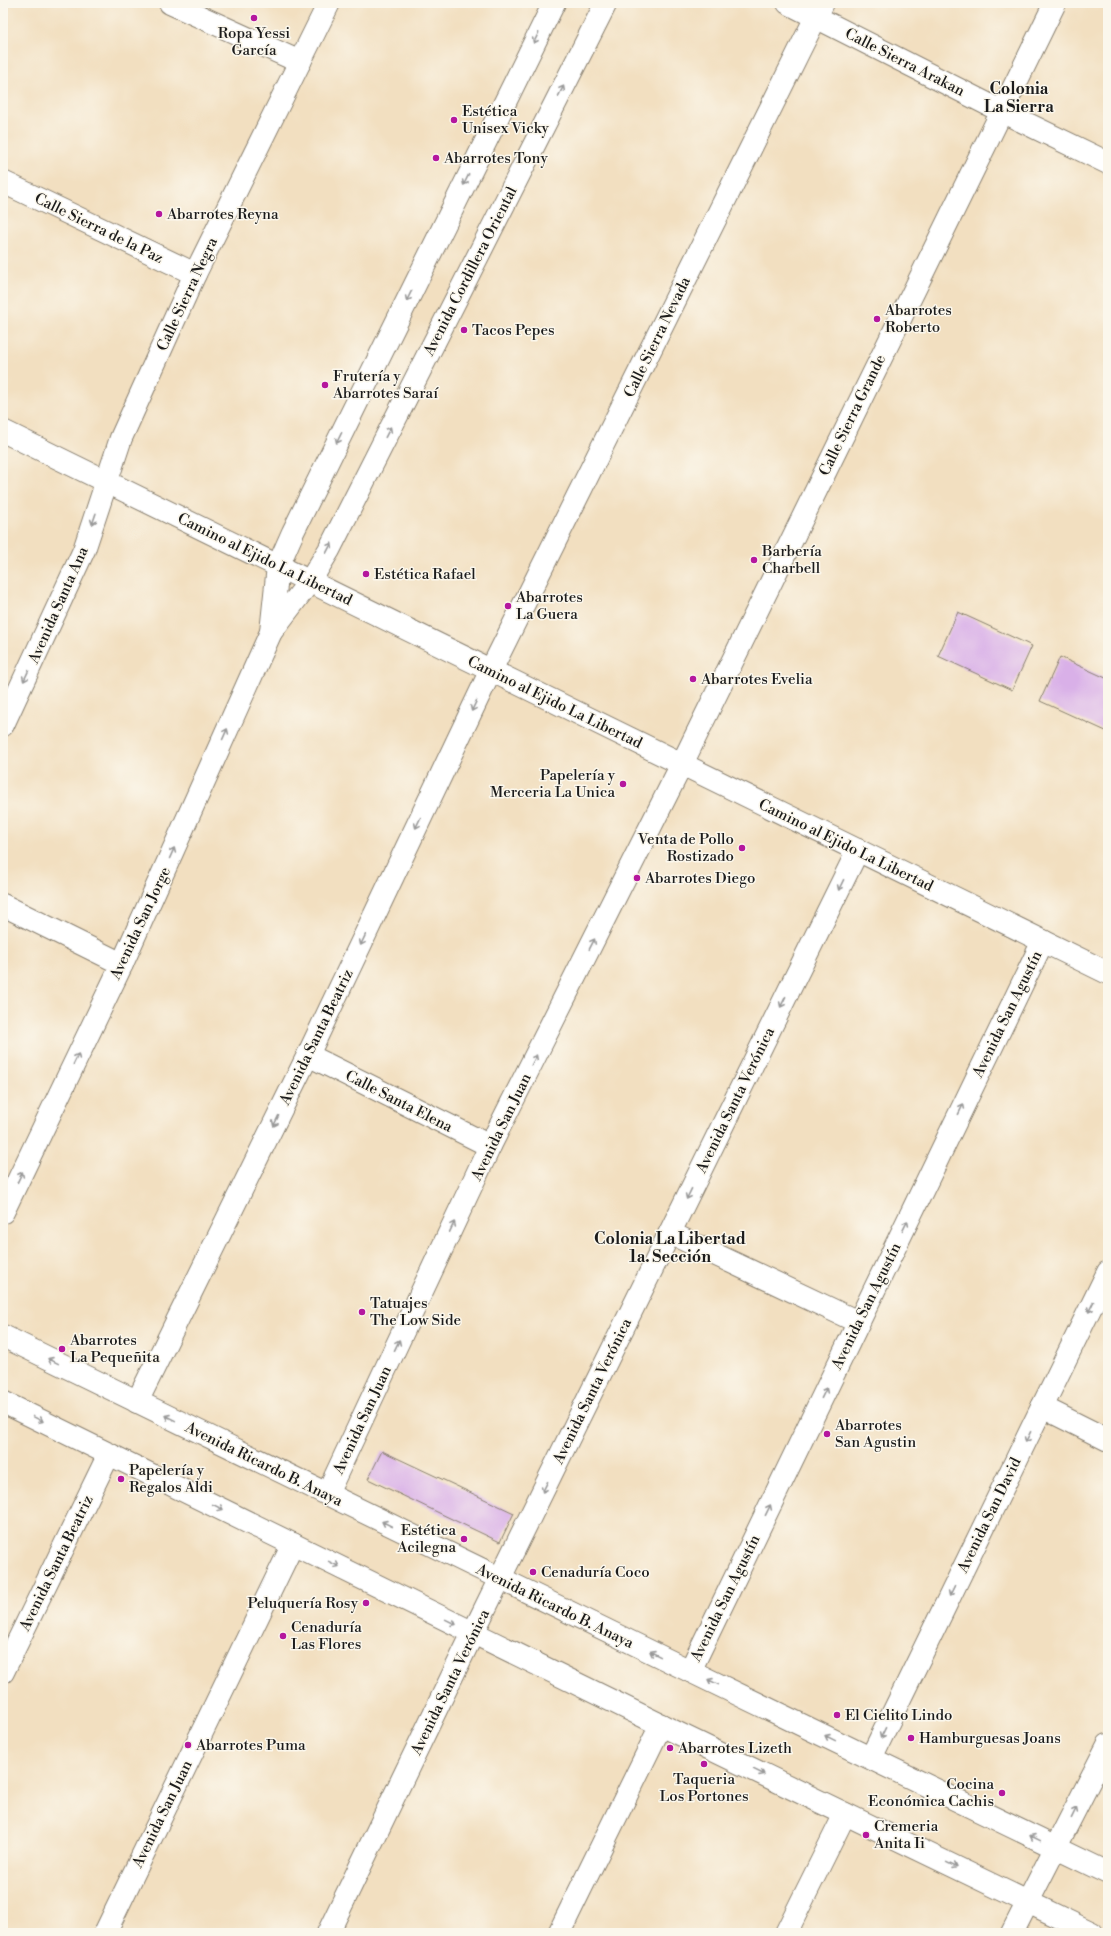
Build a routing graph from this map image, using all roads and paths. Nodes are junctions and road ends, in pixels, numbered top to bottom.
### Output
1 (170, 3) edge
2 (329, 3) edge
3 (554, 3) edge
4 (606, 3) edge
5 (788, 3) edge
6 (1055, 3) edge
7 (819, 10) edge
8 (300, 62) junction
9 (1001, 111) junction
10 (1108, 163) edge
11 (3, 182) edge
12 (195, 274) junction
13 (3, 431) edge
14 (107, 482) junction
15 (278, 566) junction
16 (310, 581) junction
17 (271, 632) junction
18 (491, 670) junction
19 (3, 725) edge
20 (682, 764) junction
21 (858, 850) junction
22 (3, 905) edge
23 (1042, 941) junction
24 (122, 964) junction
25 (1108, 973) edge
26 (308, 1055) junction
27 (490, 1146) junction
28 (3, 1212) edge
29 (670, 1233) junction
30 (1108, 1272) edge
31 (858, 1322) junction
32 (3, 1336) edge
33 (3, 1402) edge
34 (137, 1402) junction
35 (1042, 1407) junction
36 (1108, 1440) edge
37 (109, 1454) junction
38 (327, 1494) junction
39 (293, 1544) junction
40 (500, 1579) junction
41 (473, 1632) junction
42 (3, 1672) edge
43 (690, 1672) junction
44 (661, 1725) junction
45 (1108, 1745) edge
46 (871, 1758) junction
47 (845, 1814) junction
48 (1057, 1848) junction
49 (1108, 1873) edge
50 (1028, 1902) junction
51 (105, 1933) edge
52 (328, 1933) edge
53 (558, 1933) edge
54 (786, 1933) edge
55 (1012, 1933) edge
56 (1092, 1933) edge

1 - 8 street
2 - 8 street, Calle Sierra Negra
3 -> 15 street
16 -> 4 street, Avenida Cordillera Oriental
5 - 7 street, Calle Sierra Arakan
6 - 9 street, Calle Sierra Grande
7 - 9 street, Calle Sierra Arakan
7 - 18 street, Calle Sierra Nevada
8 - 12 street, Calle Sierra Negra
9 - 10 street, Calle Sierra Arakan
9 - 20 street, Calle Sierra Grande
11 - 12 street, Calle Sierra de la Paz
12 - 14 street, Calle Sierra Negra
13 - 14 street, Camino al Ejido La Libertad
14 - 15 street, Camino al Ejido La Libertad
14 -> 19 street, Avenida Santa Ana
15 - 16 street, Camino al Ejido La Libertad
15 - 17 street, Avenida San Jorge
16 - 17 street, Avenida San Jorge
16 - 18 street, Camino al Ejido La Libertad
24 -> 17 street, Avenida San Jorge
18 - 20 street, Camino al Ejido La Libertad
18 -> 26 street, Avenida Santa Beatriz
20 - 21 street, Camino al Ejido La Libertad
27 -> 20 street, Avenida San Juan
21 - 23 street, Camino al Ejido La Libertad
21 -> 29 street, Avenida Santa Verónica
22 - 24 street
23 - 25 street, Camino al Ejido La Libertad
31 -> 23 street, Avenida San Agustín
28 -> 24 street, Avenida San Jorge
26 - 27 street, Calle Santa Elena
26 -> 34 street, Avenida Santa Beatriz
38 -> 27 street, Avenida San Juan
29 - 31 street
29 -> 40 street, Avenida Santa Verónica
30 -> 35 street, Avenida San David
43 -> 31 street, Avenida San Agustín
34 -> 32 street, Avenida Ricardo B. Anaya
33 -> 37 street
38 -> 34 street, Avenida Ricardo B. Anaya
35 - 36 street
35 -> 46 street, Avenida San David
37 -> 39 street
37 - 42 street, Avenida Santa Beatriz
40 -> 38 street, Avenida Ricardo B. Anaya
39 -> 41 street
39 - 51 street, Avenida San Juan
40 - 41 street, Avenida Santa Verónica
43 -> 40 street, Avenida Ricardo B. Anaya
41 - 44 street
41 - 52 street, Avenida Santa Verónica
46 -> 43 street, Avenida Ricardo B. Anaya
44 -> 47 street
44 - 53 street
48 -> 45 street
48 -> 46 street, Avenida Ricardo B. Anaya
47 -> 50 street
47 - 54 street
48 - 49 street, Avenida Ricardo B. Anaya
48 - 50 street
50 - 55 street
50 - 56 street

